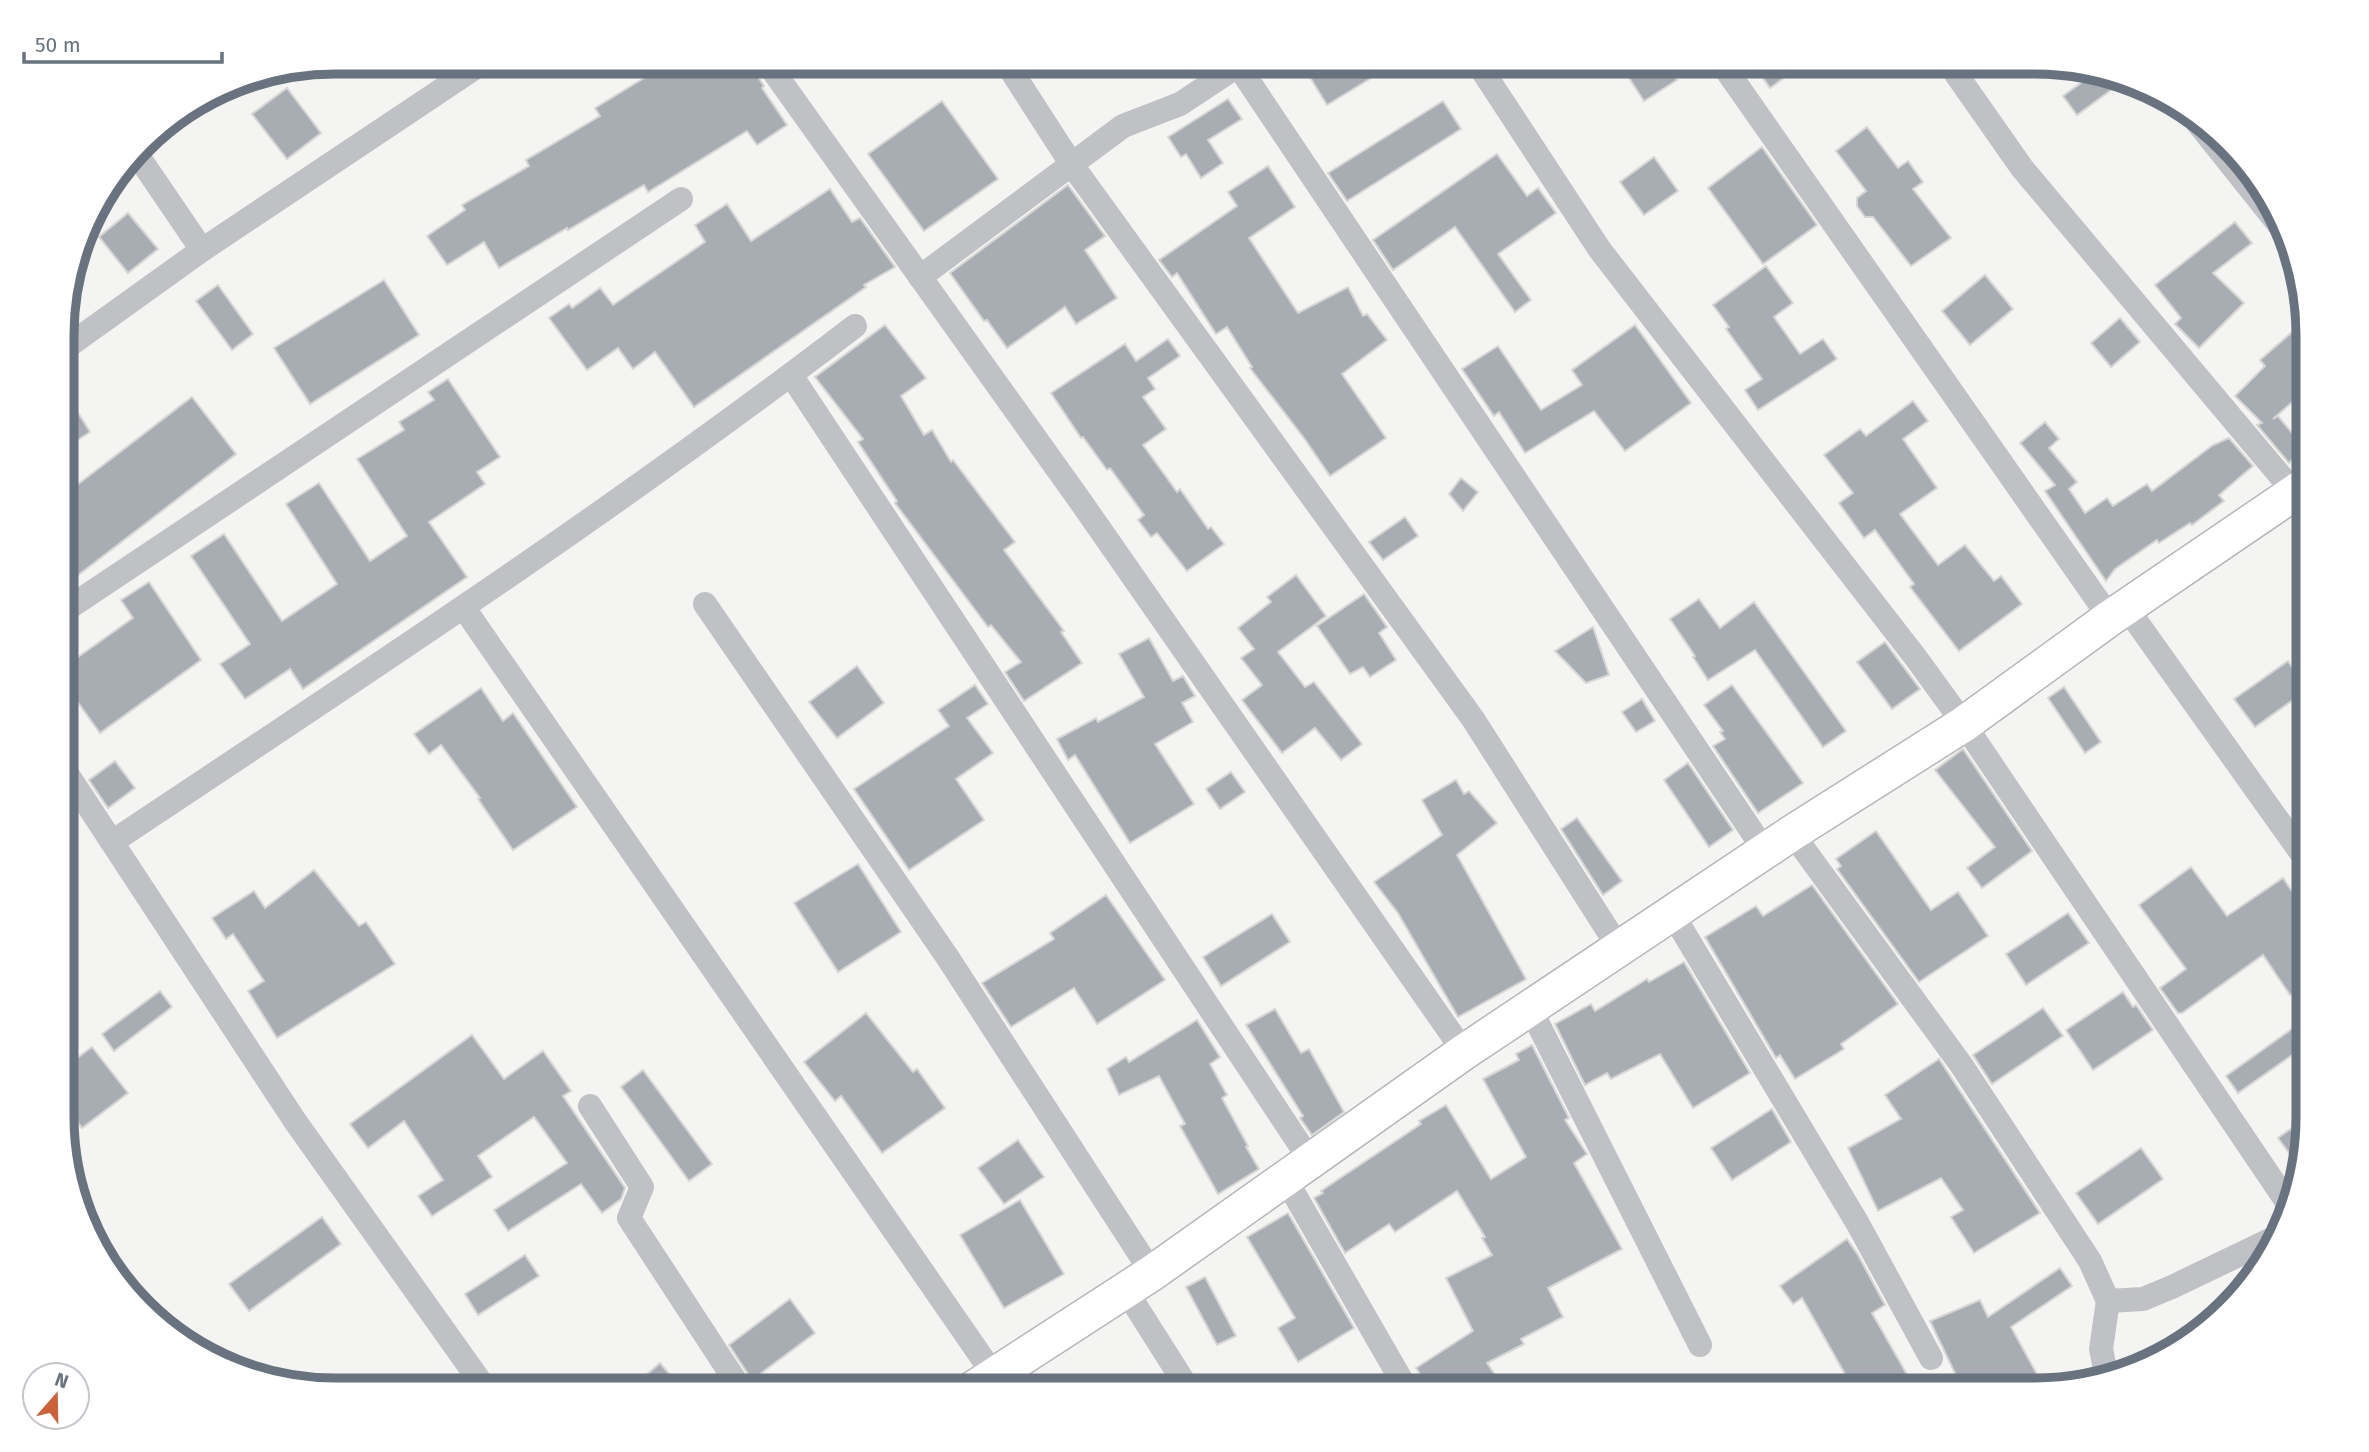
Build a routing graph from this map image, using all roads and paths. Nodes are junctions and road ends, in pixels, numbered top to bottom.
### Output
1 (466, 74) edge
2 (775, 74) edge
3 (1013, 74) edge
4 (1224, 74) edge
5 (1248, 74) edge
6 (1485, 74) edge
7 (1729, 74) edge
8 (1956, 74) edge
9 (2221, 152) edge
10 (140, 160) edge
11 (1072, 165) junction
12 (2257, 197) edge
13 (681, 199) dead end
14 (202, 250) junction
15 (920, 277) junction
16 (855, 326) dead end
17 (74, 342) edge
18 (791, 375) junction
19 (2296, 488) edge
20 (2296, 500) edge
21 (74, 604) edge
22 (705, 604) dead end
23 (464, 608) junction
24 (2118, 613) junction
25 (1964, 724) junction
26 (74, 784) edge
27 (112, 842) junction
28 (1779, 842) junction
29 (2296, 847) edge
30 (1672, 913) junction
31 (1619, 948) junction
32 (1530, 1007) junction
33 (1464, 1052) junction
34 (590, 1106) dead end
35 (1298, 1169) junction
36 (2283, 1197) edge
37 (2260, 1250) edge
38 (1139, 1281) junction
39 (2108, 1301) junction
40 (1700, 1345) dead end
41 (1931, 1359) dead end
42 (2103, 1370) edge
43 (479, 1378) edge
44 (734, 1378) edge
45 (985, 1378) edge
46 (1000, 1378) edge
47 (1183, 1378) edge
48 (1401, 1378) edge

1 - 14 street
2 - 15 street
3 - 11 street
4 - 11 street
5 - 28 street
6 - 25 street
7 - 24 street
8 - 19 street
9 - 12 street
10 - 14 street
11 - 15 street
11 - 31 street
13 - 21 street
14 - 17 street
15 - 33 street
16 - 18 street
18 - 23 street
18 - 35 street
20 - 24 street
22 - 38 street
23 - 27 street
23 - 45 street
24 - 25 street
24 - 29 street
25 - 28 street
25 - 36 street
26 - 27 street
27 - 43 street
28 - 30 street
28 - 39 street
30 - 31 street
30 - 41 street
31 - 32 street
32 - 33 street
32 - 40 street
33 - 35 street
34 - 44 street
35 - 38 street
35 - 48 street
37 - 39 street
38 - 46 street
38 - 47 street
39 - 42 street

